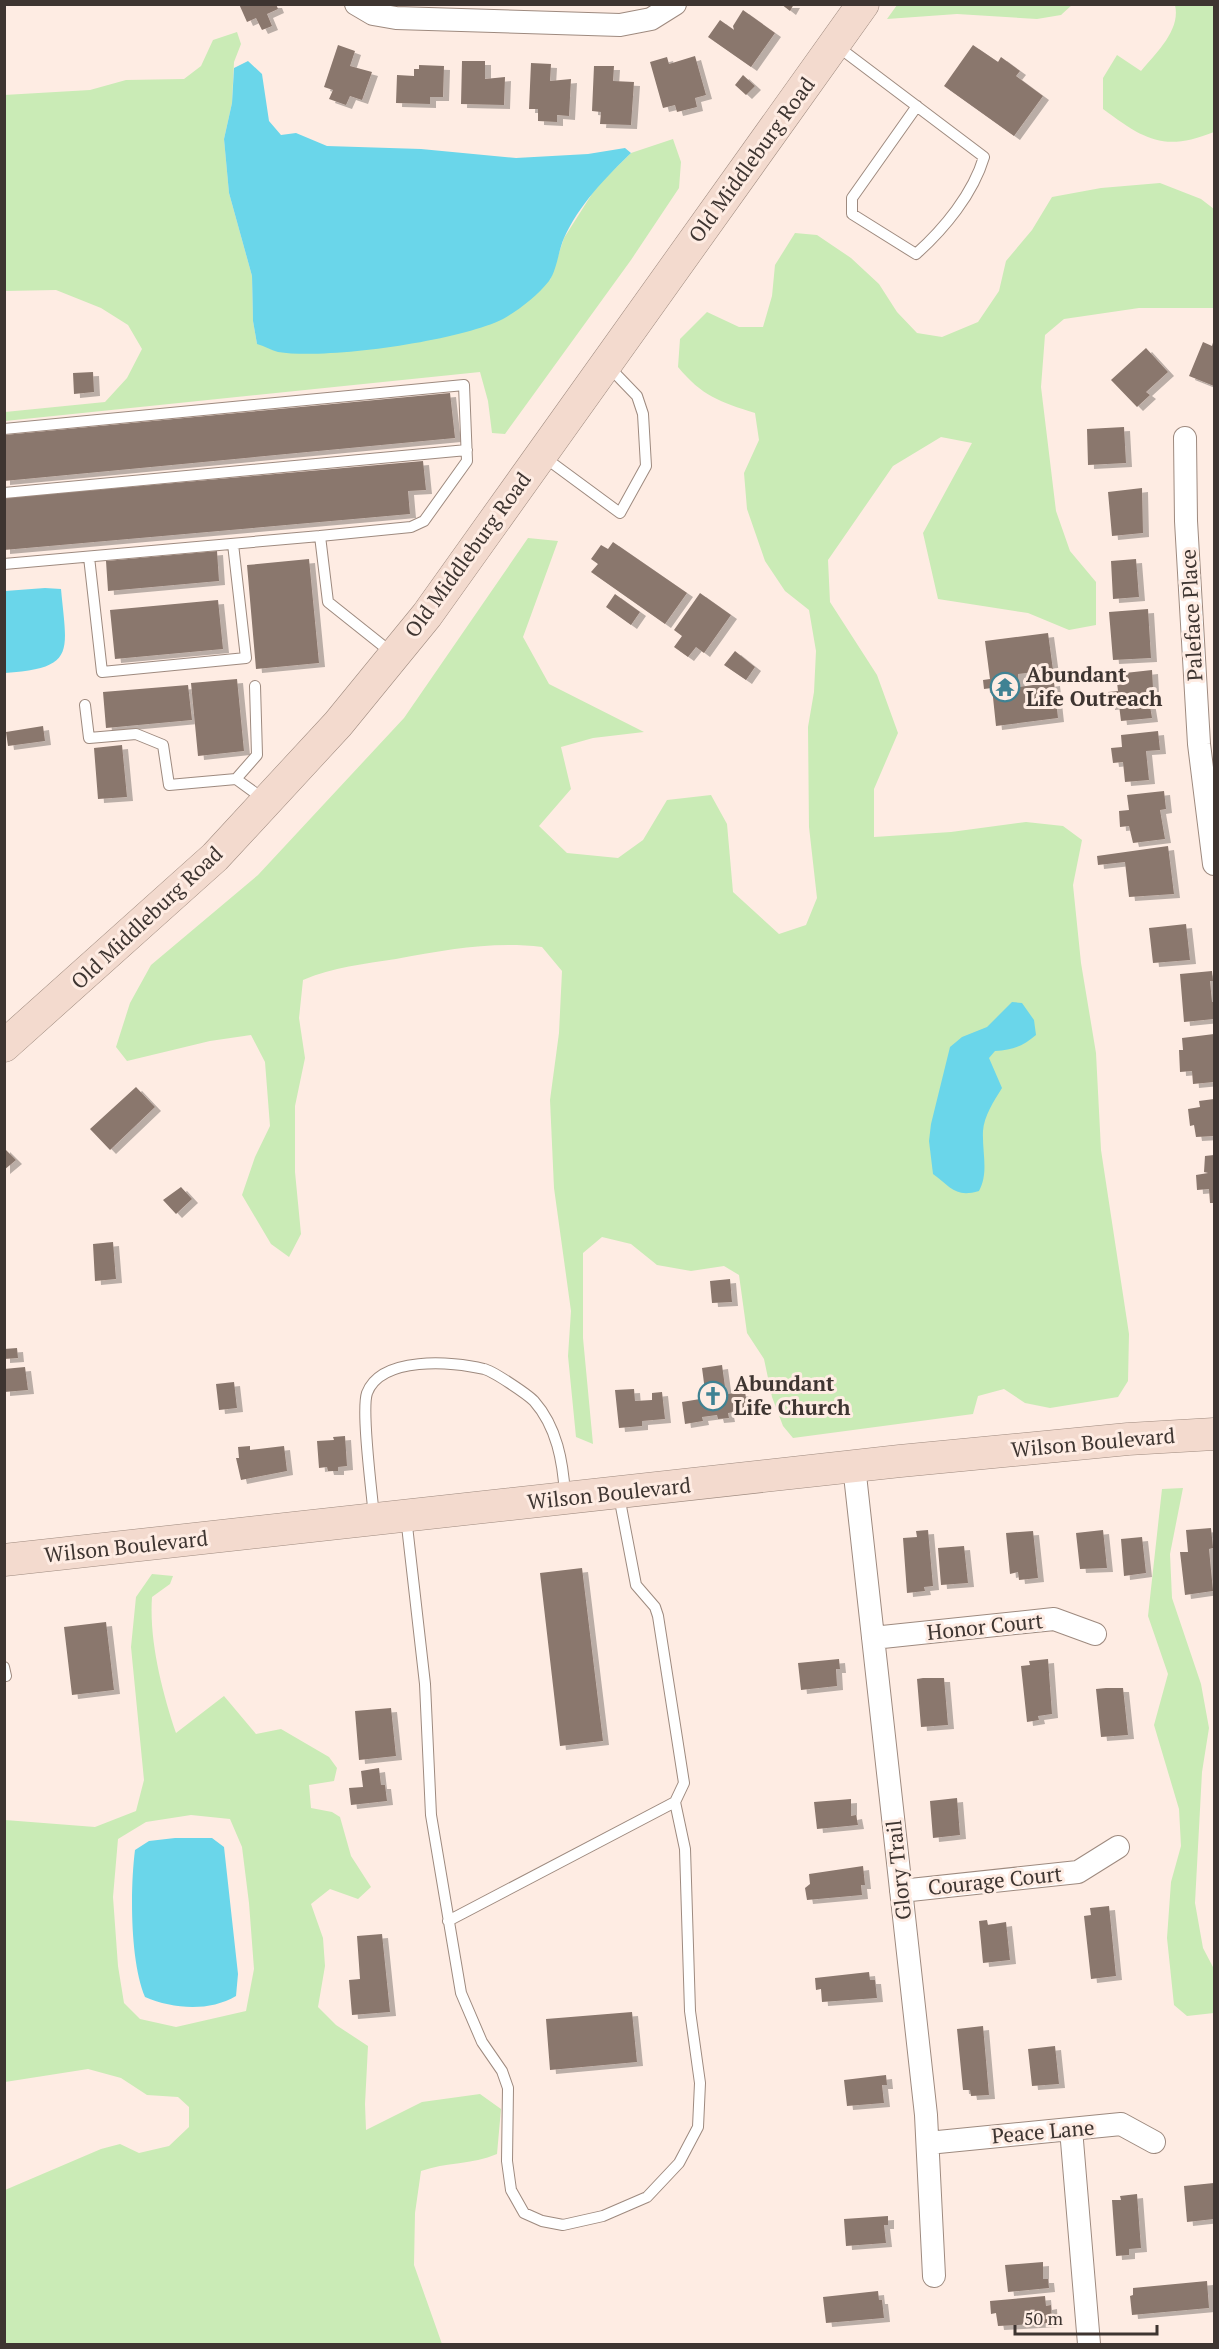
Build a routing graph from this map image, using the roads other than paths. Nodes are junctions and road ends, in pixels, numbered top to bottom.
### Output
1 (356, 4) edge
2 (675, 4) edge
3 (863, 4) edge
4 (835, 44) junction
5 (917, 106) junction
6 (606, 365) junction
7 (4, 429) edge
8 (1185, 438) dead end
9 (467, 450) junction
10 (541, 455) junction
11 (4, 493) edge
12 (320, 536) junction
13 (233, 544) junction
14 (89, 557) junction
15 (4, 564) edge
16 (394, 655) junction
17 (255, 686) dead end
18 (85, 705) dead end
19 (236, 779) junction
20 (267, 803) junction
21 (1215, 864) edge
22 (4, 1046) edge
23 (1215, 1434) edge
24 (854, 1466) junction
25 (619, 1492) junction
26 (566, 1498) junction
27 (406, 1516) junction
28 (374, 1520) junction
29 (4, 1560) edge
30 (1095, 1634) dead end
31 (873, 1638) junction
32 (675, 1802) junction
33 (1118, 1847) dead end
34 (901, 1891) junction
35 (448, 1921) junction
36 (1071, 2129) junction
37 (1154, 2142) dead end
38 (928, 2143) junction
39 (934, 2276) dead end
40 (1089, 2344) edge

1 - 2 street
3 - 4 main road, Old Middleburg Road
4 - 5 lane
4 - 6 main road, Old Middleburg Road
5 - 5 lane
6 - 10 main road, Old Middleburg Road
6 - 10 lane
7 - 9 lane
8 - 21 street, Paleface Place
9 - 11 lane
9 - 12 lane
10 - 16 main road, Old Middleburg Road
12 - 13 lane
12 - 16 lane
13 - 14 lane
13 - 14 lane
14 - 15 lane
16 - 20 main road, Old Middleburg Road
17 - 19 lane
18 - 19 lane
19 - 20 lane
20 - 22 main road, Old Middleburg Road
23 - 24 main road, Wilson Boulevard
24 - 25 main road, Wilson Boulevard
24 - 31 street, Glory Trail
25 - 26 main road, Wilson Boulevard
25 - 32 lane
26 - 27 main road, Wilson Boulevard
26 - 28 lane
27 - 28 main road, Wilson Boulevard
27 - 35 lane
28 - 29 main road, Wilson Boulevard
30 - 31 street, Honor Court
31 - 34 street, Glory Trail
32 - 35 lane
32 - 35 lane
33 - 34 street, Courage Court
34 - 38 street, Glory Trail
36 - 37 street, Peace Lane
36 - 38 street, Peace Lane
36 - 40 street
38 - 39 street, Glory Trail

